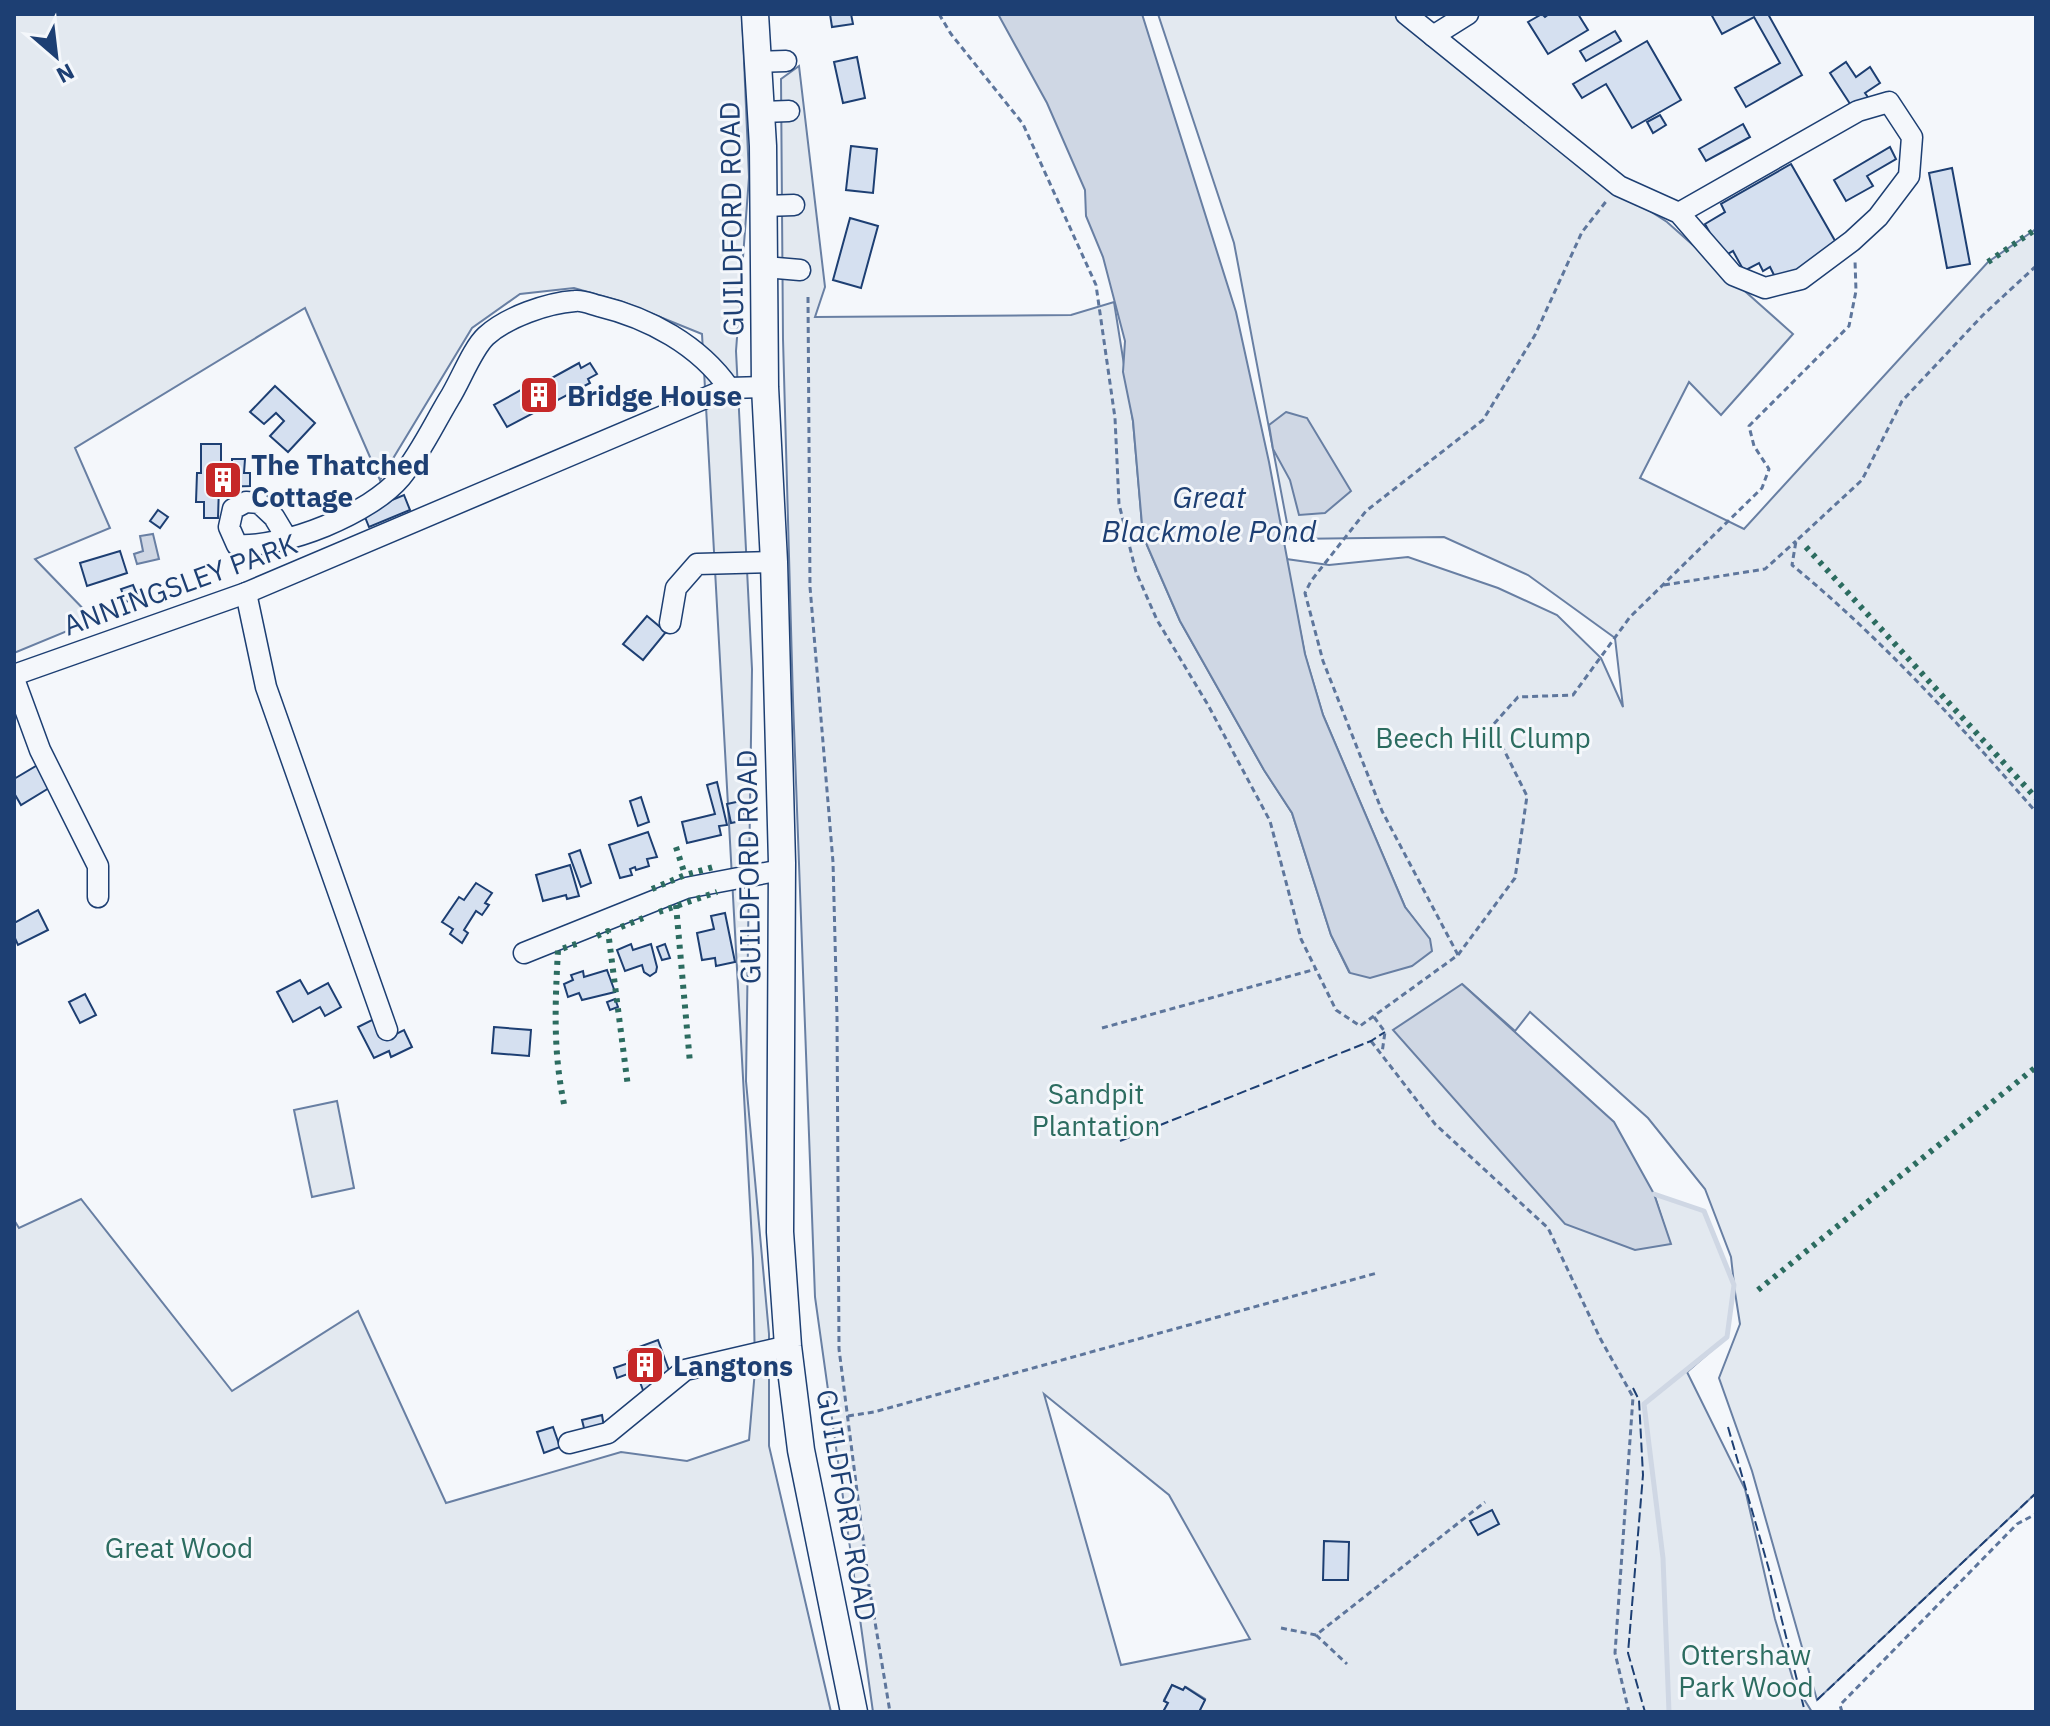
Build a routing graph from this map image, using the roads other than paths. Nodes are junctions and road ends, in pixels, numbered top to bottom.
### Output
1 (755, 14) edge
2 (1406, 14) edge
3 (1468, 14) edge
4 (1433, 36) junction
5 (786, 61) dead end
6 (758, 62) junction
7 (789, 111) dead end
8 (761, 112) junction
9 (794, 205) dead end
10 (764, 206) junction
11 (1679, 213) junction
12 (765, 267) junction
13 (800, 270) dead end
14 (765, 387) junction
15 (729, 388) junction
16 (286, 537) dead end
17 (774, 562) junction
18 (246, 593) junction
19 (670, 623) dead end
20 (14, 677) edge
21 (781, 870) junction
22 (98, 897) dead end
23 (524, 953) dead end
24 (387, 1030) dead end
25 (788, 1346) junction
26 (569, 1443) dead end
27 (854, 1712) edge

1 - 6 main road, GUILDFORD ROAD
2 - 4 street
3 - 4 street
4 - 11 street
5 - 6 street
6 - 8 main road, GUILDFORD ROAD
7 - 8 street
8 - 10 main road, GUILDFORD ROAD
9 - 10 street
10 - 12 main road, GUILDFORD ROAD
11 - 11 street
12 - 13 street
12 - 14 main road, GUILDFORD ROAD
14 - 15 street, ANNINGSLEY PARK
14 - 17 main road, GUILDFORD ROAD
15 - 16 street
15 - 18 street, ANNINGSLEY PARK
17 - 19 street
17 - 21 main road, GUILDFORD ROAD
18 - 20 street, ANNINGSLEY PARK
18 - 24 street
20 - 22 street
21 - 23 street
21 - 25 main road, GUILDFORD ROAD
25 - 26 street
25 - 27 main road, GUILDFORD ROAD

